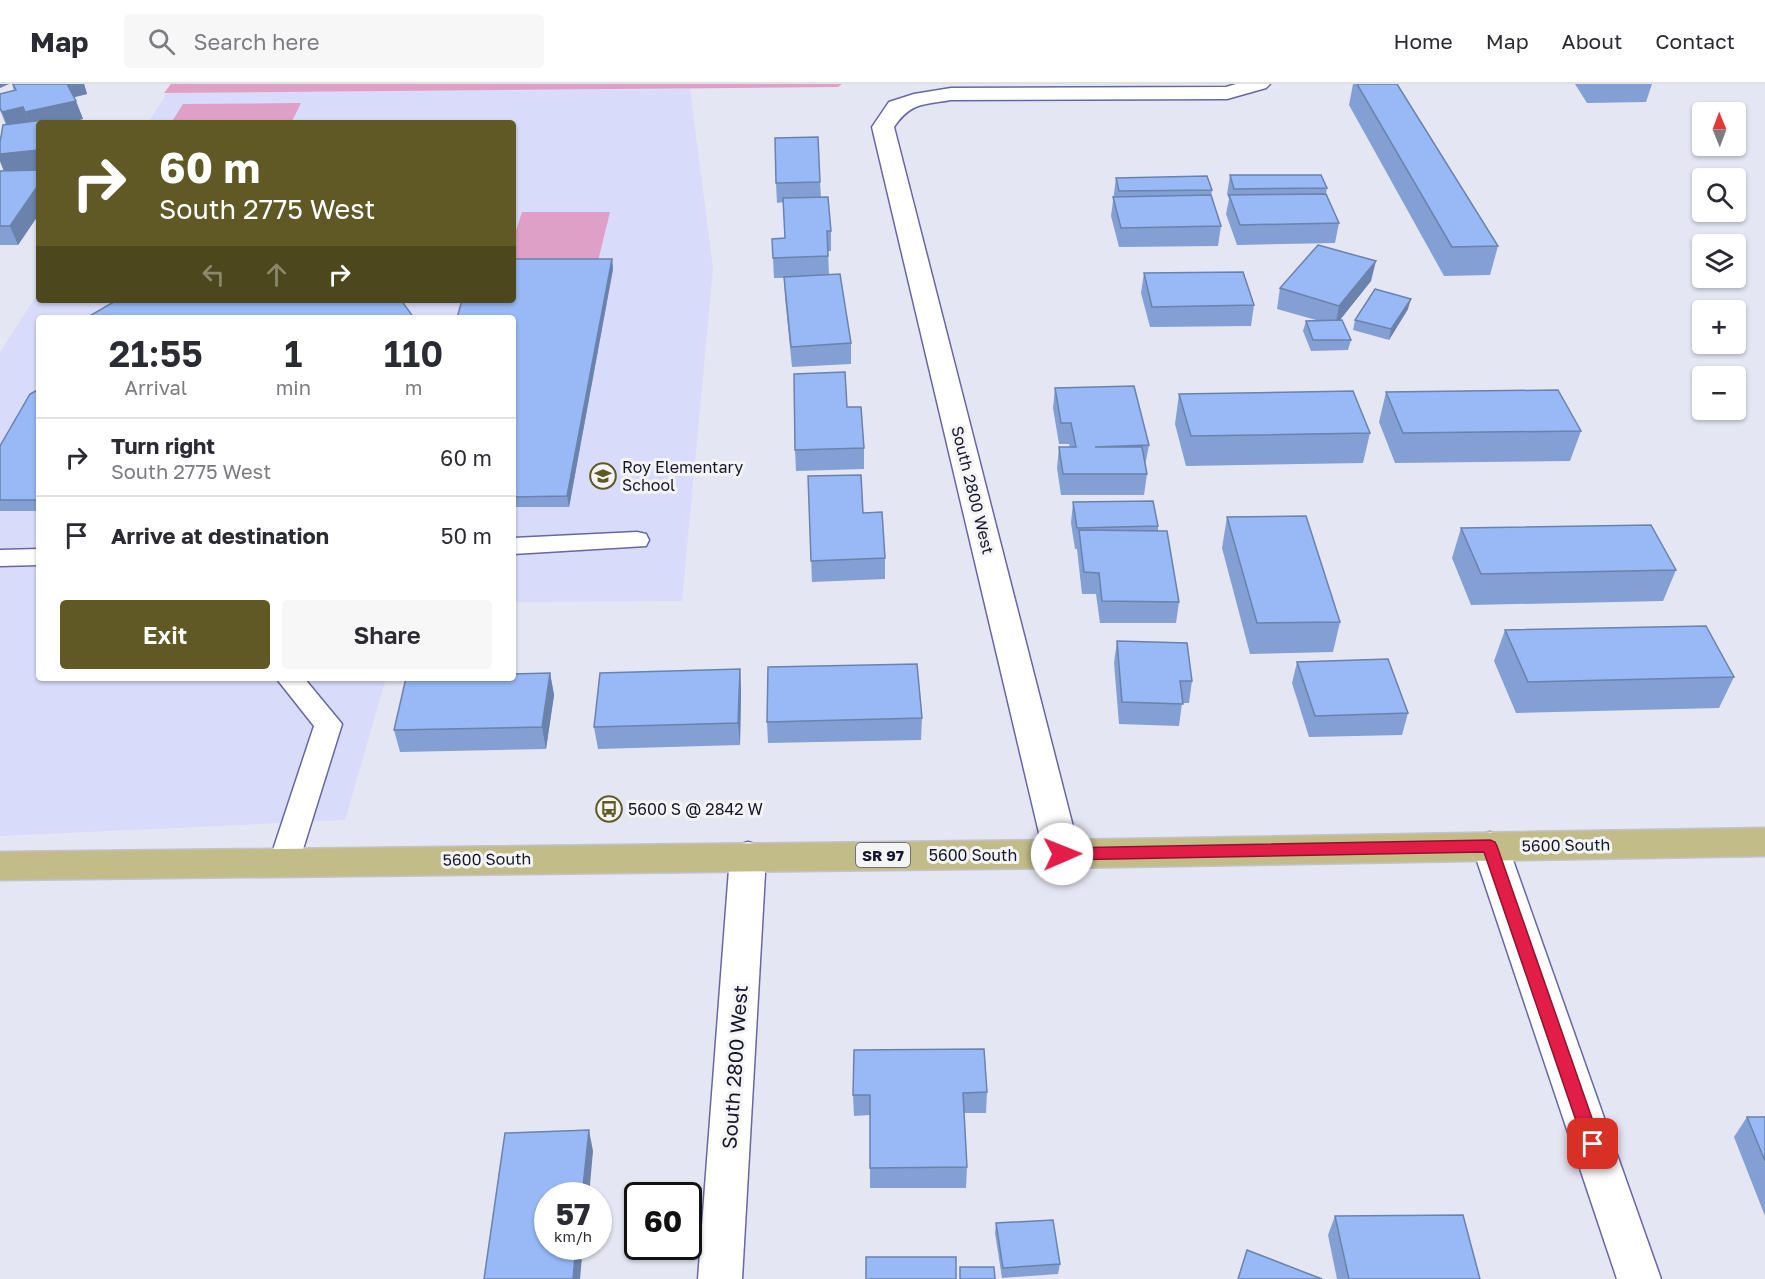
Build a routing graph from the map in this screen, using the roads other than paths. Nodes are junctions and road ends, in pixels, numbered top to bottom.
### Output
1 (1259, 84) edge
2 (636, 540) dead end
3 (516, 546) edge
4 (36, 557) edge
5 (0, 558) edge
6 (292, 681) edge
7 (1765, 842) edge
8 (1490, 846) junction
9 (1062, 854) junction
10 (748, 856) junction
11 (284, 862) junction
12 (0, 866) edge
13 (720, 1279) edge
14 (1639, 1279) edge

1 - 9 street, South 2800 West
2 - 3 lane
4 - 5 lane
6 - 11 lane
7 - 8 main road, 5600 South / SR 97
8 - 9 main road, 5600 South / SR 97
8 - 14 street
9 - 10 main road, 5600 South / SR 97
10 - 11 main road, 5600 South / SR 97
10 - 13 street, South 2800 West
11 - 12 main road, 5600 South / SR 97

